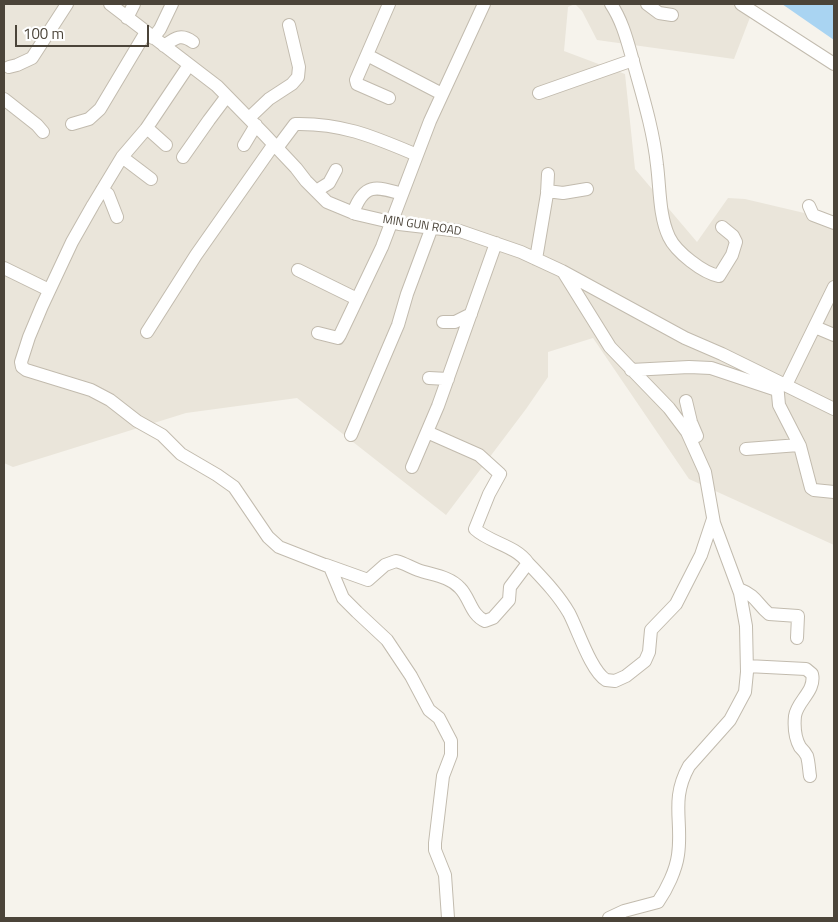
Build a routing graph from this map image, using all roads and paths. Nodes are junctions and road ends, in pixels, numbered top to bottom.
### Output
1 (67, 4) edge
2 (110, 4) edge
3 (134, 4) edge
4 (172, 4) edge
5 (389, 4) edge
6 (484, 4) edge
7 (611, 4) edge
8 (647, 4) edge
9 (741, 4) edge
10 (672, 15) dead end
11 (127, 18) junction
12 (289, 25) dead end
13 (150, 35) junction
14 (193, 42) dead end
15 (164, 46) junction
16 (368, 55) junction
17 (633, 60) junction
18 (834, 64) edge
19 (189, 65) junction
20 (9, 67) dead end
21 (539, 93) dead end
22 (442, 94) junction
23 (227, 96) junction
24 (389, 98) dead end
25 (4, 99) edge
26 (253, 122) junction
27 (72, 124) dead end
28 (147, 128) junction
29 (43, 132) dead end
30 (166, 145) dead end
31 (244, 145) dead end
32 (276, 146) junction
33 (416, 156) junction
34 (122, 157) junction
35 (183, 157) dead end
36 (336, 170) dead end
37 (548, 174) dead end
38 (151, 179) dead end
39 (587, 189) dead end
40 (102, 190) junction
41 (316, 191) junction
42 (547, 191) junction
43 (402, 194) junction
44 (809, 206) dead end
45 (353, 213) junction
46 (117, 217) dead end
47 (392, 222) junction
48 (834, 223) edge
49 (432, 227) junction
50 (722, 227) dead end
51 (496, 243) junction
52 (536, 259) junction
53 (4, 268) edge
54 (298, 270) dead end
55 (562, 271) junction
56 (834, 287) edge
57 (50, 290) junction
58 (357, 299) junction
59 (471, 314) junction
60 (443, 322) dead end
61 (815, 328) junction
62 (147, 332) dead end
63 (318, 332) dead end
64 (834, 335) edge
65 (631, 370) junction
66 (429, 378) dead end
67 (448, 379) junction
68 (780, 385) junction
69 (686, 401) dead end
70 (834, 409) edge
71 (427, 432) junction
72 (351, 435) dead end
73 (693, 443) junction
74 (799, 445) junction
75 (746, 449) dead end
76 (412, 467) dead end
77 (834, 492) edge
78 (713, 519) junction
79 (528, 563) junction
80 (326, 565) junction
81 (739, 590) junction
82 (798, 638) dead end
83 (747, 666) junction
84 (810, 776) dead end
85 (448, 918) edge
86 (609, 918) edge

1 - 20 street
2 - 11 street, MIN GUN ROAD
3 - 11 street
4 - 13 street
5 - 16 street
6 - 22 street
7 - 17 street
8 - 10 street
9 - 18 street
11 - 13 street, MIN GUN ROAD
12 - 26 street
13 - 15 street, MIN GUN ROAD
13 - 27 street
14 - 15 street
15 - 19 street, MIN GUN ROAD
16 - 22 street
16 - 24 street
17 - 21 street
17 - 50 street
19 - 23 street, MIN GUN ROAD
19 - 28 street
22 - 33 street
23 - 26 street, MIN GUN ROAD
23 - 35 street
25 - 29 street
26 - 31 street
26 - 32 street, MIN GUN ROAD
28 - 30 street
28 - 34 street
32 - 33 street
32 - 41 street, MIN GUN ROAD
32 - 62 street
33 - 43 street
34 - 38 street
34 - 40 street
36 - 41 street
37 - 42 street
39 - 42 street
40 - 46 street
40 - 57 street
41 - 45 street, MIN GUN ROAD
42 - 52 street
43 - 45 street
43 - 47 street
44 - 48 street
45 - 47 street, MIN GUN ROAD
47 - 49 street, MIN GUN ROAD
47 - 58 street
49 - 51 street, MIN GUN ROAD
49 - 72 street
51 - 52 street, MIN GUN ROAD
51 - 59 street
52 - 55 street, MIN GUN ROAD
53 - 57 street
54 - 58 street
55 - 65 street
55 - 68 street, MIN GUN ROAD
56 - 61 street
57 - 80 street
58 - 63 street
59 - 60 street
59 - 67 street
61 - 64 street
61 - 68 street
65 - 68 street
65 - 73 street
66 - 67 street
67 - 71 street
68 - 70 street, MIN GUN ROAD
68 - 74 street
69 - 73 street
71 - 76 street
71 - 79 street
73 - 78 street
74 - 75 street
74 - 77 street
78 - 79 street
78 - 81 street
79 - 80 street
80 - 85 street
81 - 82 street
81 - 83 street
83 - 84 street
83 - 86 street

